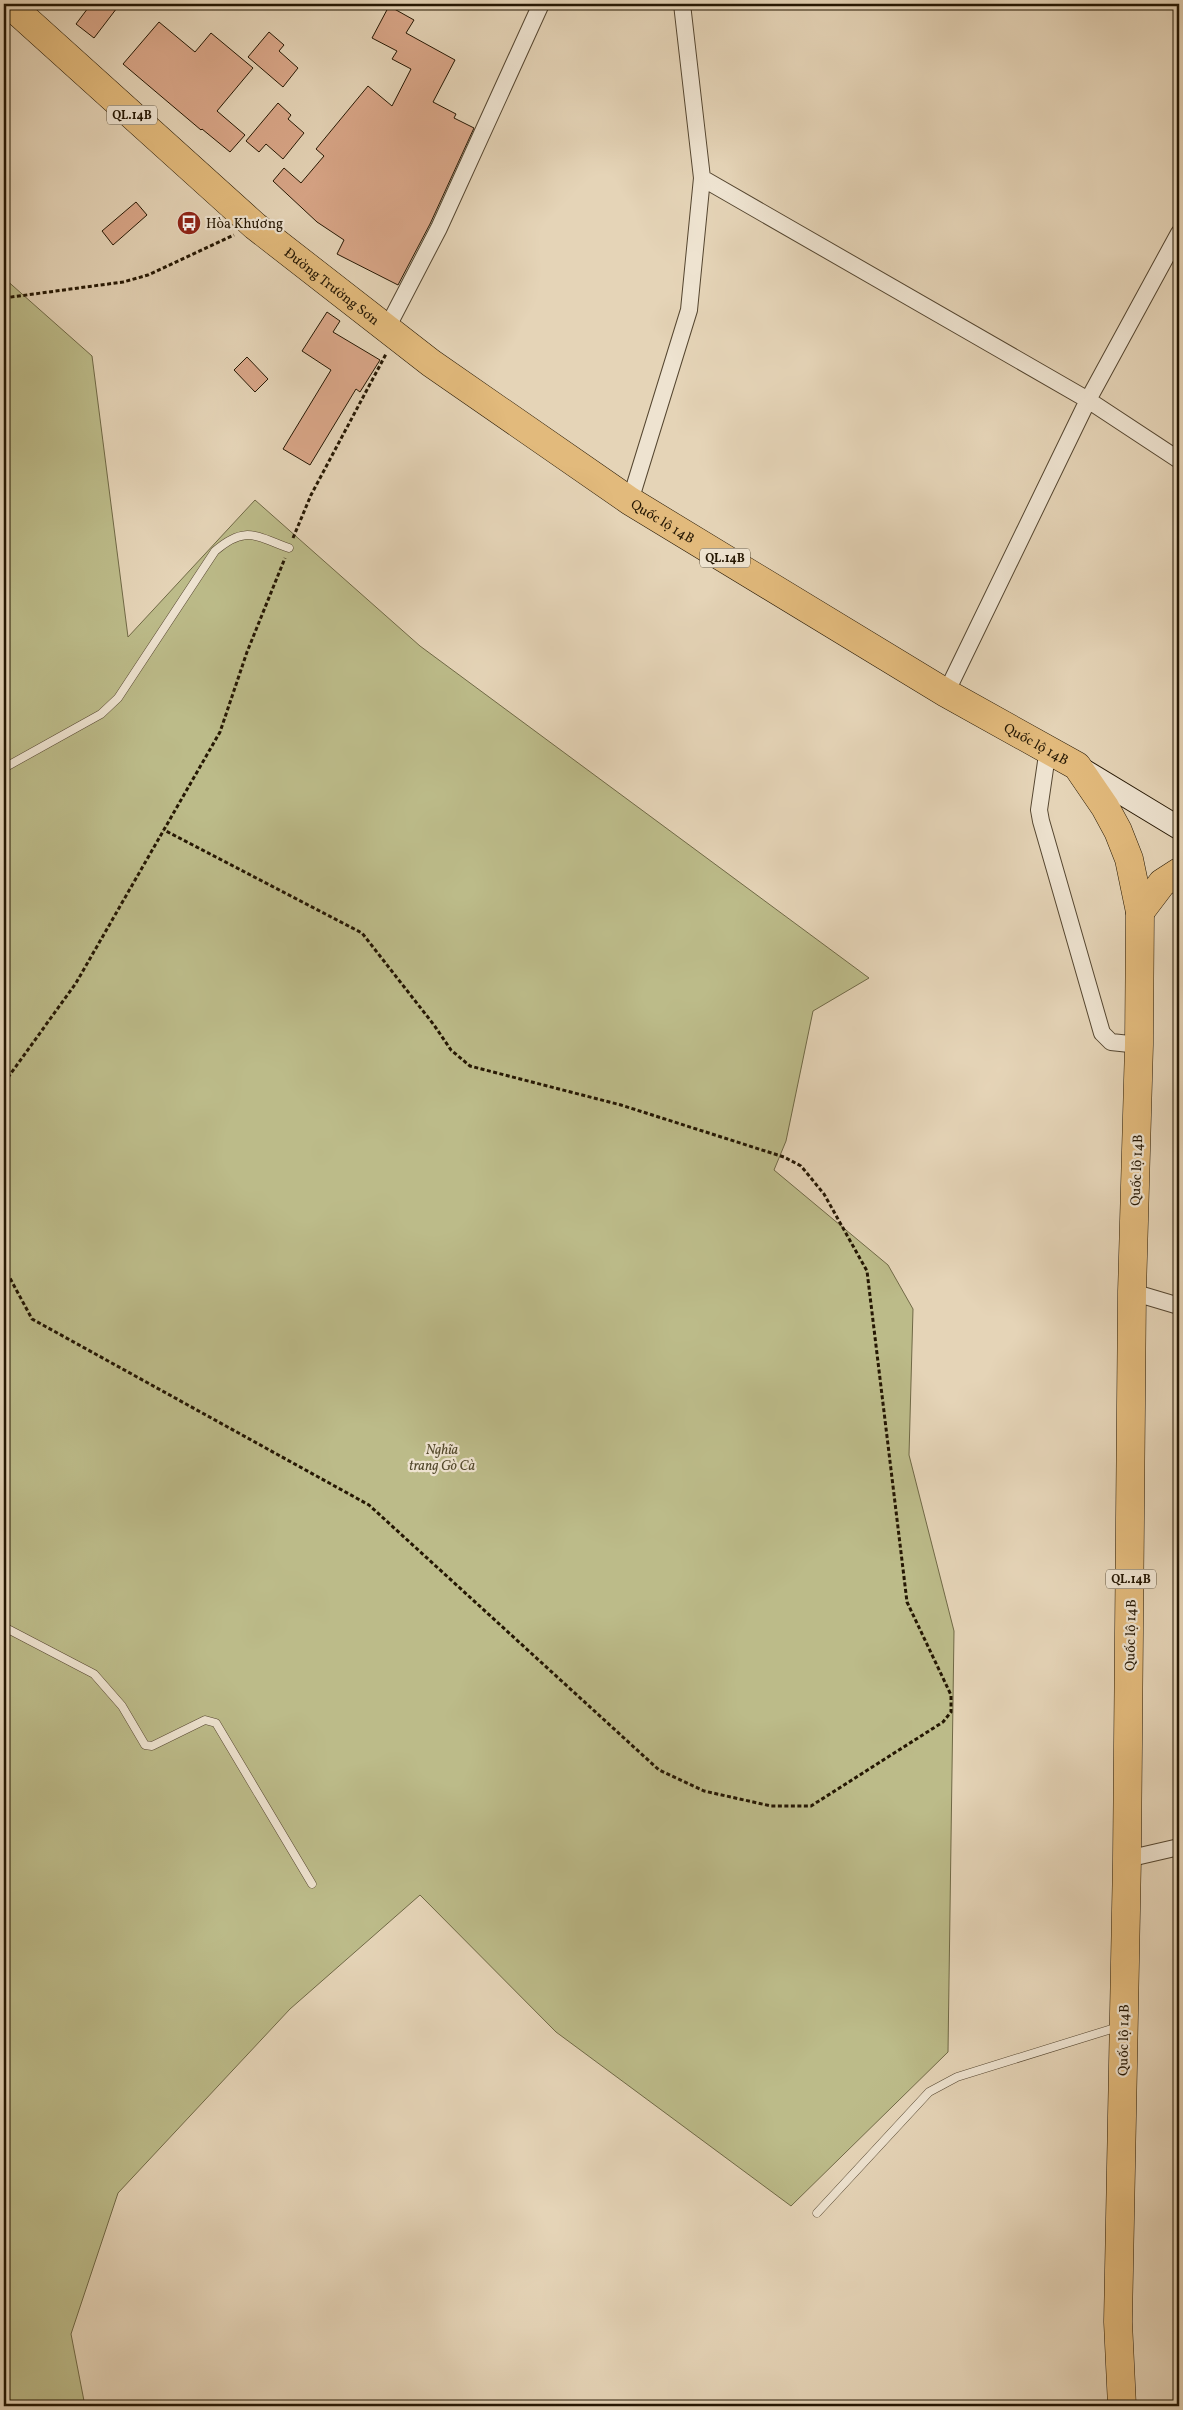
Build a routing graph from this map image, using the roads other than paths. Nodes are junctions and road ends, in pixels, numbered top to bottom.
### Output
1 (9, 4) edge
2 (541, 4) edge
3 (682, 4) edge
4 (702, 178) junction
5 (1179, 233) edge
6 (392, 332) junction
7 (1088, 400) junction
8 (1179, 460) edge
9 (630, 501) junction
10 (289, 548) road end
11 (946, 693) junction
12 (1048, 748) junction
13 (1077, 766) junction
14 (4, 768) edge
15 (1179, 828) edge
16 (1179, 872) edge
17 (1140, 912) junction
18 (1139, 1046) junction
19 (1132, 1292) junction
20 (1179, 1306) edge
21 (4, 1627) edge
22 (1179, 1847) edge
23 (1128, 1859) junction
24 (312, 1884) dead end
25 (1123, 2026) junction
26 (817, 2213) dead end
27 (1122, 2406) edge

1 - 6 highway, Đường Trường Sơn / QL.14B
2 - 6 street
3 - 4 street
4 - 7 street
4 - 9 street
5 - 7 street
6 - 9 highway, Quốc lộ 14B / QL.14B
7 - 8 street
7 - 11 street
9 - 11 highway, Quốc lộ 14B / QL.14B
10 - 14 lane
11 - 12 highway, Quốc lộ 14B / QL.14B
12 - 13 highway, Quốc lộ 14B / QL.14B
12 - 18 street
13 - 15 main road
13 - 17 highway, Quốc lộ 14B / QL.14B
16 - 17 highway
17 - 18 highway, Quốc lộ 14B / QL.14B
18 - 19 highway, Quốc lộ 14B / QL.14B
19 - 20 street
19 - 23 highway, Quốc lộ 14B / QL.14B
21 - 24 lane
22 - 23 street
23 - 25 highway, Quốc lộ 14B / QL.14B
25 - 26 lane
25 - 27 highway, Quốc lộ 14B / QL.14B

